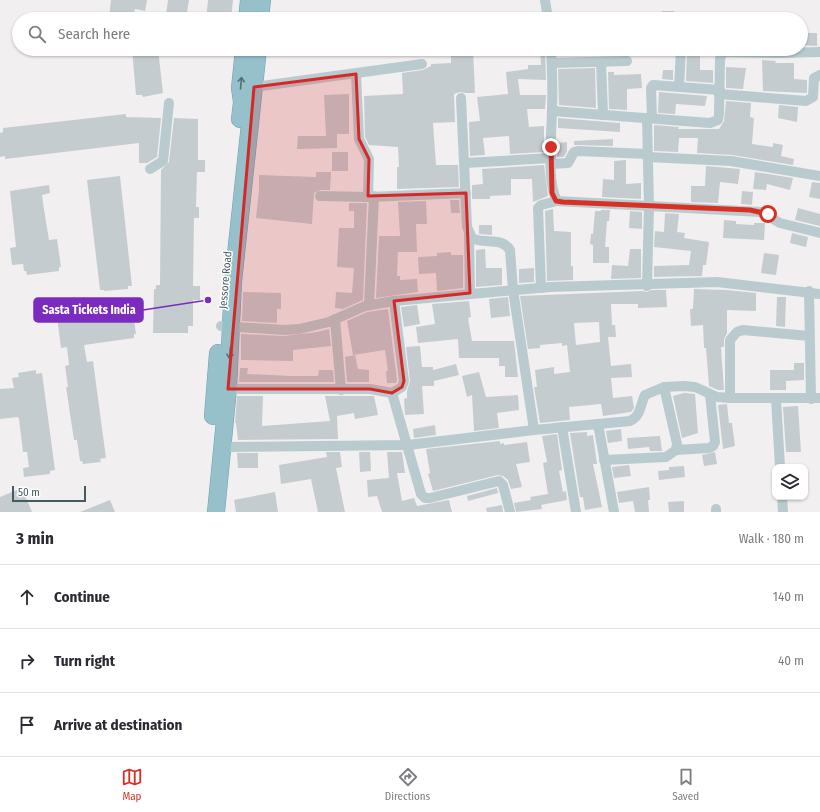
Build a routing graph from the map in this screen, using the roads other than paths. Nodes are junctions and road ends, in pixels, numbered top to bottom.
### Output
1 (249, 0) edge
2 (262, 0) edge
3 (545, 0) edge
4 (248, 12) edge
5 (261, 12) edge
6 (547, 12) edge
7 (808, 52) edge
8 (820, 52) edge
9 (243, 56) edge
10 (257, 56) edge
11 (552, 56) edge
12 (681, 56) edge
13 (721, 56) edge
14 (627, 61) dead end
15 (601, 62) junction
16 (552, 63) junction
17 (422, 64) dead end
18 (356, 74) junction
19 (820, 75) edge
20 (679, 86) junction
21 (254, 87) junction
22 (720, 92) junction
23 (461, 98) dead end
24 (169, 103) dead end
25 (552, 111) junction
26 (603, 115) junction
27 (649, 118) junction
28 (647, 156) junction
29 (551, 161) junction
30 (465, 163) junction
31 (150, 169) dead end
32 (820, 176) edge
33 (466, 193) junction
34 (320, 196) dead end
35 (371, 196) junction
36 (556, 201) junction
37 (649, 206) junction
38 (469, 234) junction
39 (820, 234) edge
40 (646, 286) junction
41 (541, 288) junction
42 (513, 290) junction
43 (808, 291) junction
44 (470, 293) junction
45 (820, 294) edge
46 (394, 301) junction
47 (369, 306) junction
48 (335, 319) junction
49 (226, 326) junction
50 (820, 330) edge
51 (809, 333) junction
52 (664, 387) junction
53 (222, 389) junction
54 (342, 390) junction
55 (392, 393) junction
56 (710, 395) junction
57 (730, 398) junction
58 (815, 398) edge
59 (776, 399) junction
60 (598, 424) junction
61 (562, 427) junction
62 (534, 430) junction
63 (408, 444) junction
64 (221, 447) junction
65 (676, 450) junction
66 (604, 460) junction
67 (780, 464) edge
68 (782, 500) edge
69 (206, 512) edge
70 (216, 512) edge
71 (510, 512) edge
72 (576, 512) edge
73 (614, 512) edge
74 (783, 512) edge

1 - 4 highway
2 - 5 highway
3 - 6 street
7 - 8 street
49 -> 9 highway, Jessore Road
10 - 21 highway
11 - 16 street
12 - 20 street
13 - 22 street
14 - 15 street
15 - 16 street
15 - 26 street
16 - 25 street
17 - 18 street
18 - 21 street
18 - 35 street
19 - 22 street
20 - 22 street
20 - 27 street
21 - 49 highway
22 - 27 street
23 - 30 street
24 - 31 street
25 - 26 street
25 - 29 street
26 - 27 street
27 - 28 street
28 - 29 street
28 - 32 street
28 - 37 street
29 - 30 street
29 - 36 street
30 - 33 street
33 - 35 street
33 - 38 street
34 - 35 street
35 - 47 street
36 - 37 street
36 - 41 street
37 - 39 street
37 - 40 street
38 - 42 street
38 - 44 street
40 - 41 street
40 - 43 street
41 - 42 street
42 - 44 street
42 - 62 street
43 - 45 street
43 - 51 street
44 - 46 street
46 - 47 street
46 - 55 street
47 - 48 street
48 - 49 street
48 - 54 street
49 - 53 highway, Jessore Road
50 - 51 street
51 - 57 street
51 - 58 street
52 - 56 street
52 - 60 street
52 - 65 street
53 - 54 street
53 - 64 highway
53 - 69 highway, Jessore Road
54 - 55 street
55 - 63 street
56 - 57 street
56 - 65 street
57 - 59 street
58 - 59 street
59 - 67 street
60 - 61 street
60 - 66 street
61 - 62 street
61 - 72 street
62 - 63 street
63 - 64 street
63 - 71 street
64 - 70 highway
65 - 66 street
66 - 73 street
68 - 74 street

